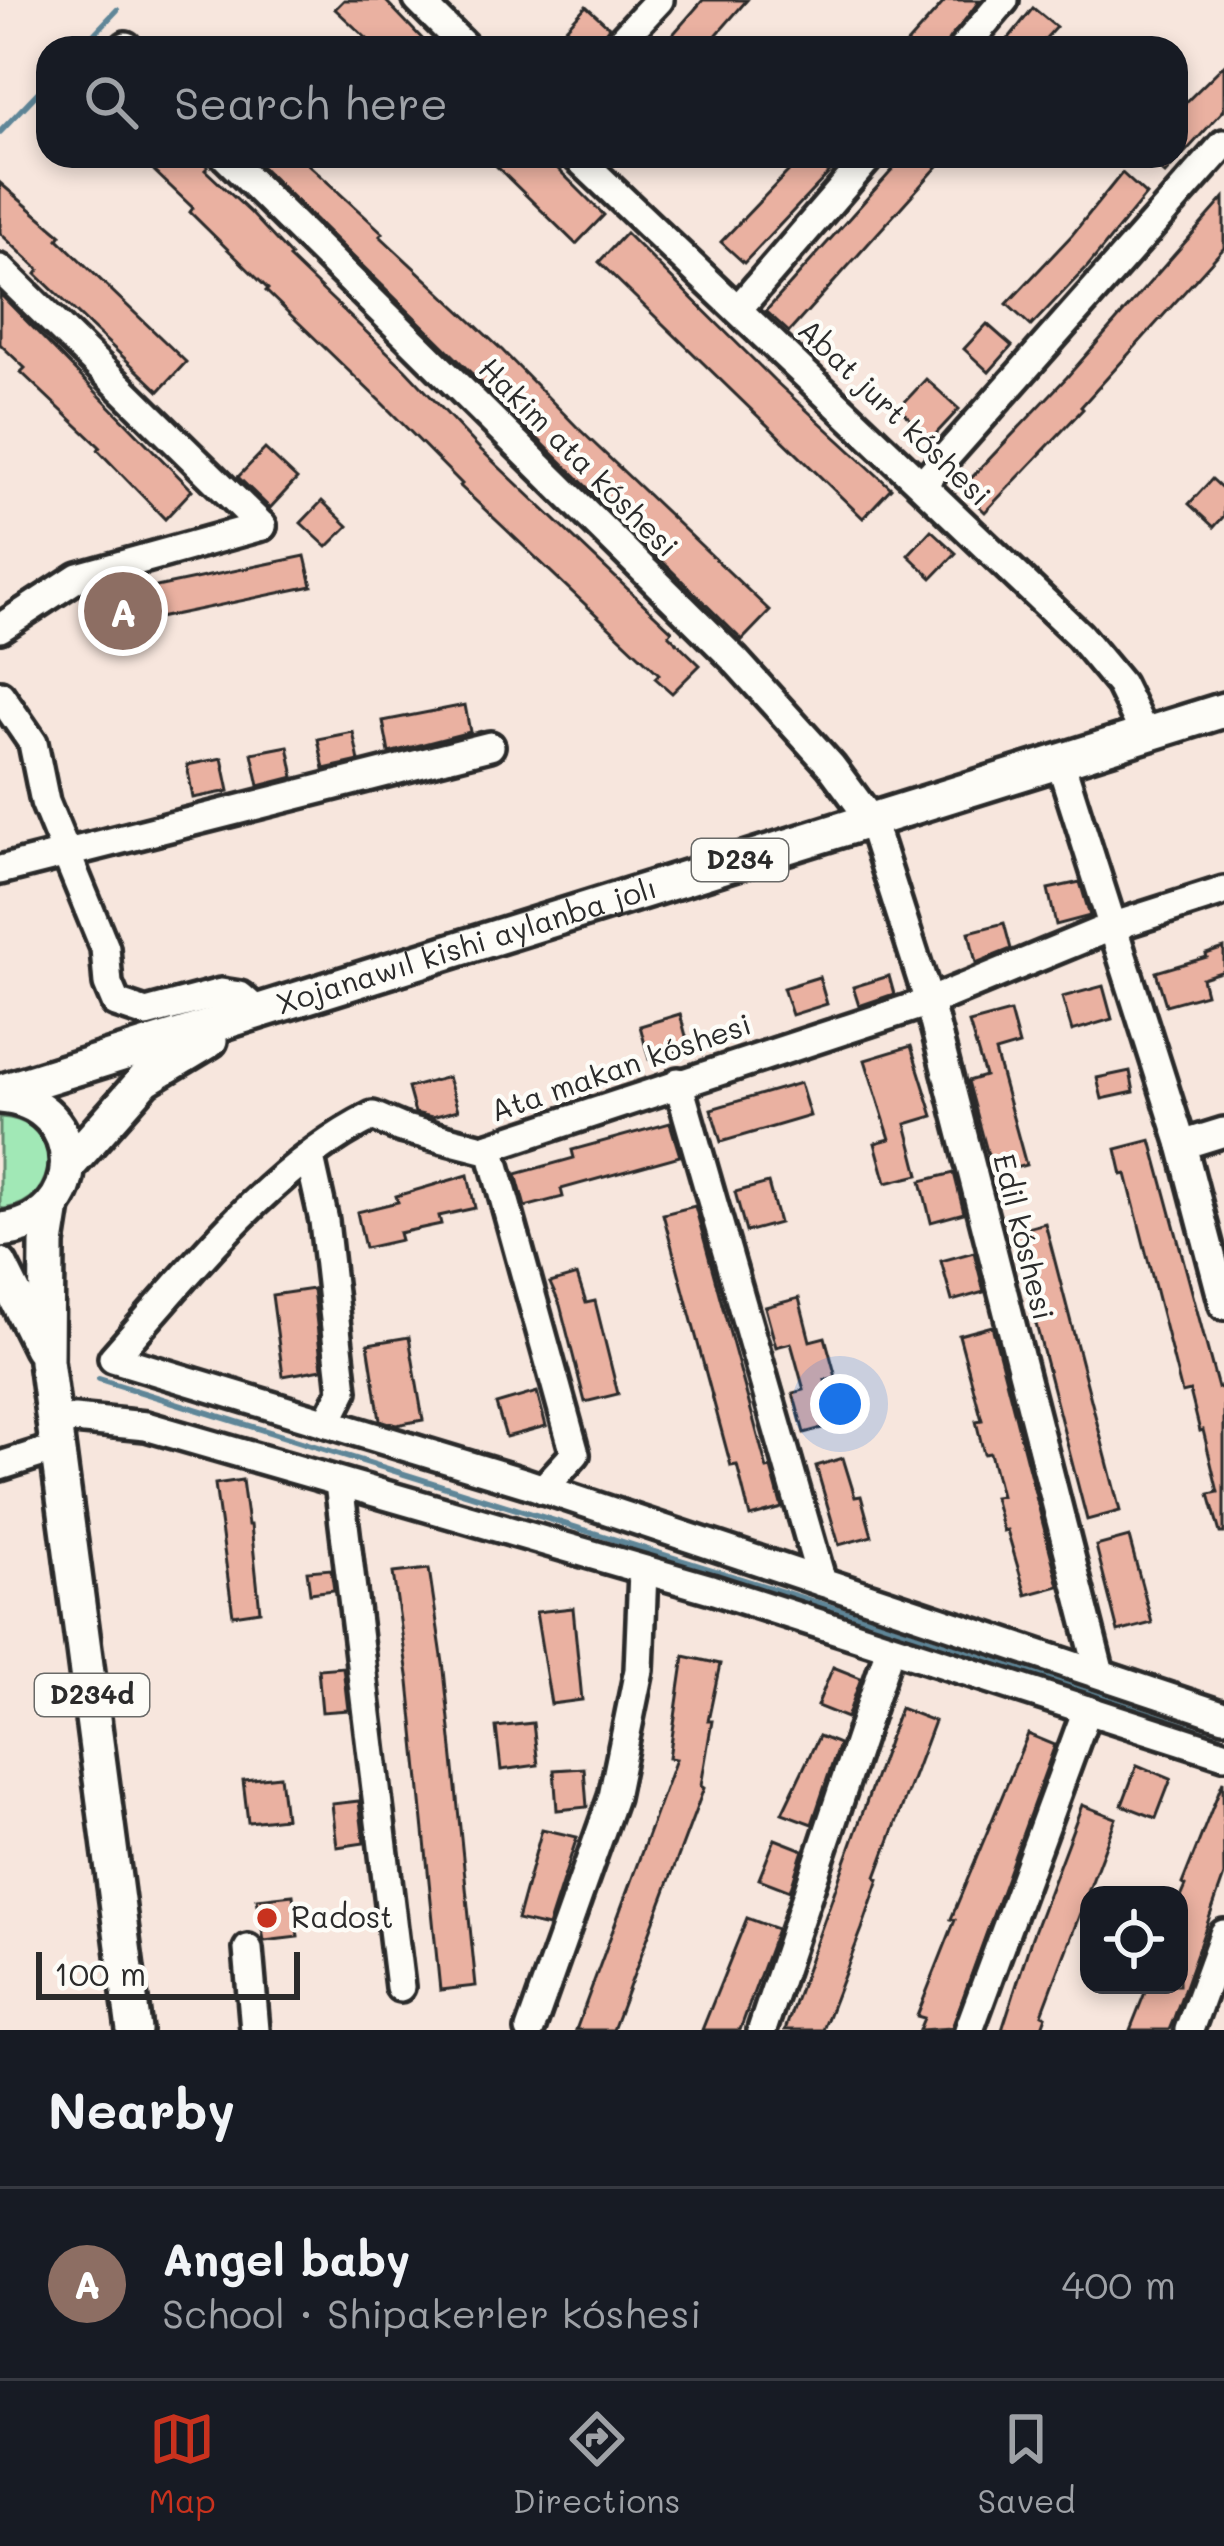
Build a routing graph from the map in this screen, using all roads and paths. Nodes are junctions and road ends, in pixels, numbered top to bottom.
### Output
1 (418, 0) edge
2 (659, 0) edge
3 (1004, 0) edge
4 (454, 36) edge
5 (625, 36) edge
6 (972, 36) edge
7 (1224, 144) edge
8 (237, 168) edge
9 (589, 168) edge
10 (860, 168) edge
11 (0, 269) edge
12 (738, 309) junction
13 (922, 484) junction
14 (0, 628) edge
15 (0, 694) edge
16 (1224, 710) edge
17 (1145, 735) junction
18 (490, 746) dead end
19 (1060, 761) junction
20 (871, 820) junction
21 (68, 855) junction
22 (0, 870) edge
23 (1224, 891) edge
24 (1111, 927) junction
25 (929, 1002) junction
26 (257, 1011) junction
27 (678, 1082) junction
28 (0, 1094) edge
29 (1224, 1132) edge
30 (1182, 1145) junction
31 (490, 1147) junction
32 (310, 1158) junction
33 (68, 1166) junction
34 (53, 1206) junction
35 (0, 1230) edge
36 (0, 1265) edge
37 (1224, 1305) edge
38 (46, 1361) junction
39 (327, 1423) junction
40 (55, 1436) junction
41 (0, 1466) edge
42 (339, 1483) junction
43 (543, 1489) junction
44 (643, 1571) junction
45 (822, 1582) junction
46 (890, 1648) junction
47 (1100, 1674) junction
48 (1087, 1710) junction
49 (1224, 1716) edge
50 (1224, 1754) edge
51 (1224, 1934) edge
52 (248, 1949) dead end
53 (400, 1987) dead end
54 (134, 2030) edge
55 (255, 2030) edge
56 (530, 2030) edge
57 (762, 2030) edge
58 (969, 2030) edge
59 (1190, 2030) edge

1 - 4 street
2 - 5 street
3 - 6 street
7 - 13 street
8 - 20 street, Hakim ata kóshesi
9 - 12 street, Abat jurt kóshesi
10 - 12 street
11 - 14 street
12 - 13 street, Abat jurt kóshesi
13 - 17 street, Abat jurt kóshesi
15 - 21 street
16 - 17 main road, Xojanawıl kishi aylanba jolı / D234
17 - 19 main road, Xojanawıl kishi aylanba jolı / D234
18 - 21 street
19 - 20 main road, Xojanawıl kishi aylanba jolı / D234
19 - 24 street
20 - 25 street, Edil kóshesi
20 - 26 main road, Xojanawıl kishi aylanba jolı / D234
21 - 22 street
21 - 26 street
23 - 24 street, Ata makan kóshesi
24 - 25 street, Ata makan kóshesi
24 - 30 street
25 - 27 street, Ata makan kóshesi
25 - 47 street, Edil kóshesi
26 - 28 main road, Xojanawıl kishi aylanba jolı / D234
26 - 33 main road, Xojanawıl kishi aylanba jolı / D234
27 - 31 street, Ata makan kóshesi
27 - 45 street
28 - 33 main road, D234
29 - 30 street
30 - 37 street
31 - 32 street, Ata makan kóshesi
31 - 43 street
32 - 39 street
32 - 39 street, Ata makan kóshesi
33 - 34 main road
34 - 35 main road
34 - 38 main road, D234d
36 - 38 main road, D234d
38 - 40 main road, D234d
39 - 43 street
40 - 41 street
40 - 42 street
40 - 54 main road, D234d
42 - 44 street
42 - 53 street
43 - 45 street
44 - 46 street
44 - 56 street
45 - 47 street
46 - 48 street
46 - 57 street
47 - 49 street
48 - 50 street
48 - 58 street
51 - 59 street
52 - 55 street

